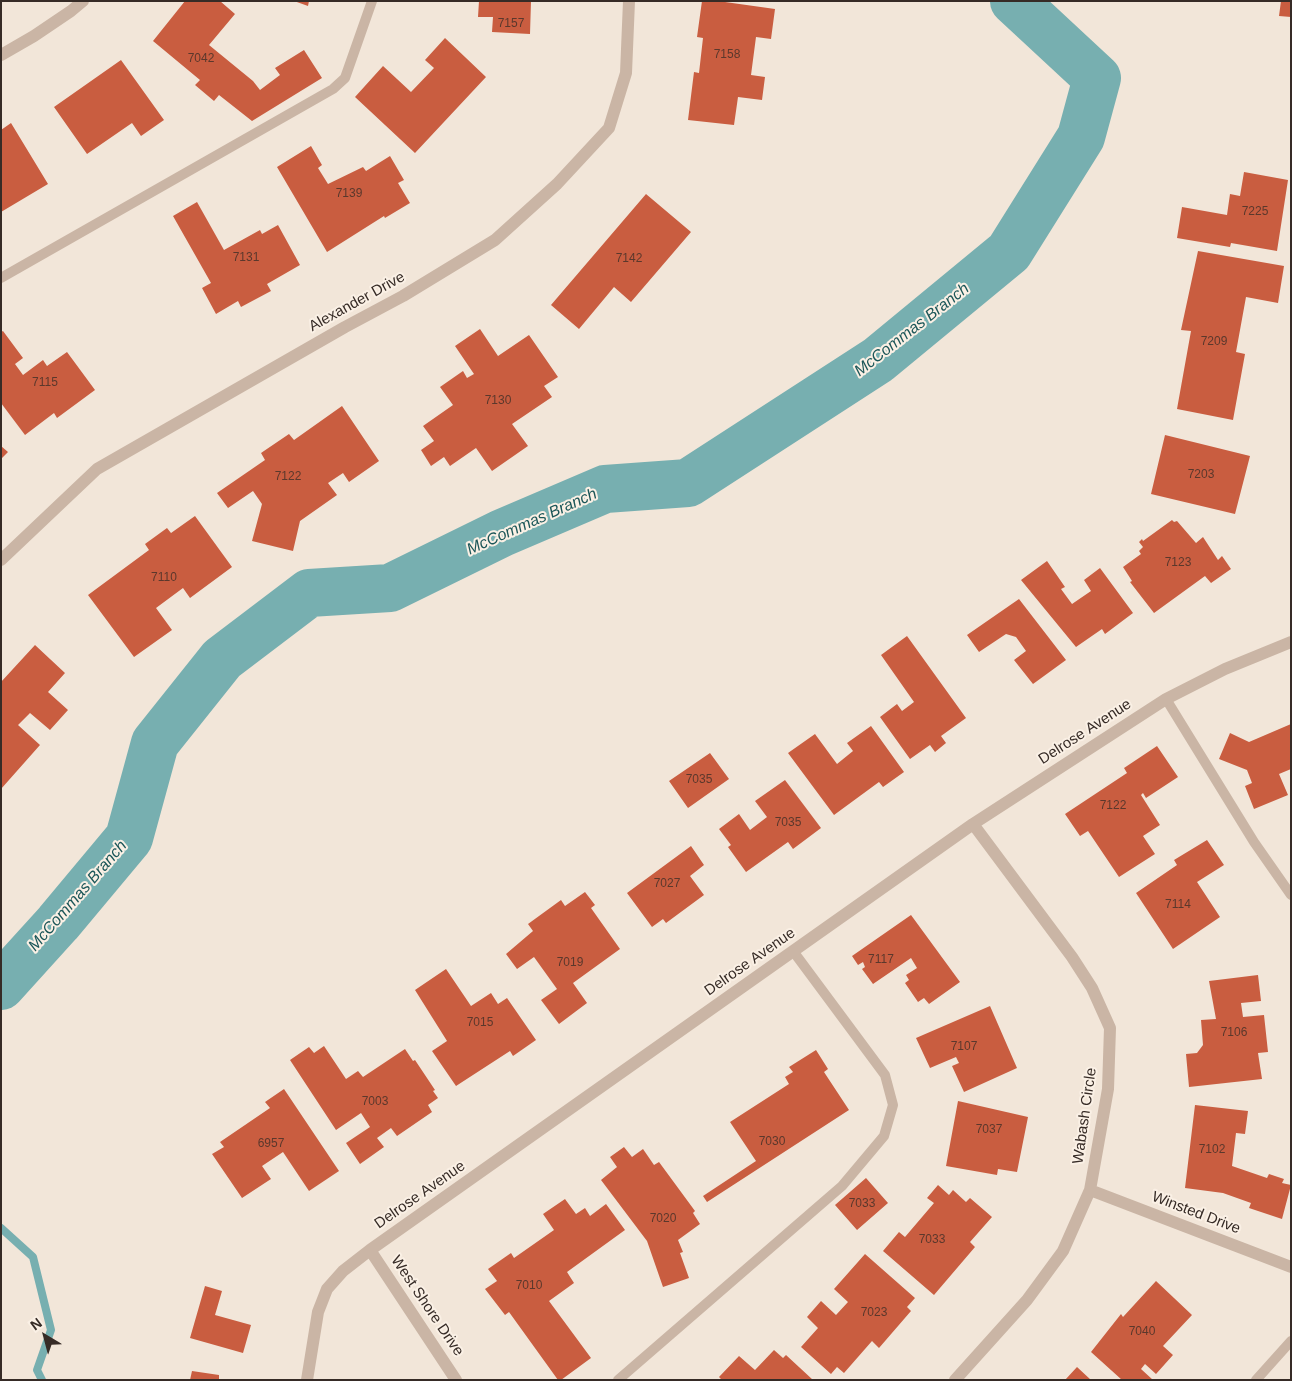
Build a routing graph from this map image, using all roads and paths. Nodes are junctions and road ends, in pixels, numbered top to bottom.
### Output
1 (83, 1) edge
2 (372, 1) edge
3 (629, 1) edge
4 (1, 55) edge
5 (1, 278) edge
6 (1, 560) edge
7 (1291, 642) edge
8 (1166, 699) junction
9 (973, 824) junction
10 (1291, 895) edge
11 (793, 951) junction
12 (1090, 1190) junction
13 (370, 1250) junction
14 (1291, 1266) edge
15 (1291, 1341) edge
16 (307, 1380) edge
17 (456, 1380) edge
18 (618, 1380) edge
19 (955, 1380) edge
20 (1256, 1380) edge

1 - 4 street
2 - 5 lane
3 - 6 street, Alexander Drive
7 - 8 street, Delrose Avenue
8 - 9 street, Delrose Avenue
8 - 10 lane
9 - 11 street, Delrose Avenue
9 - 12 street, Wabash Circle
11 - 13 street, Delrose Avenue
11 - 18 lane
12 - 14 street, Winsted Drive
12 - 19 street, Wabash Circle
13 - 16 street, Delrose Avenue
13 - 17 street, West Shore Drive
15 - 20 lane

